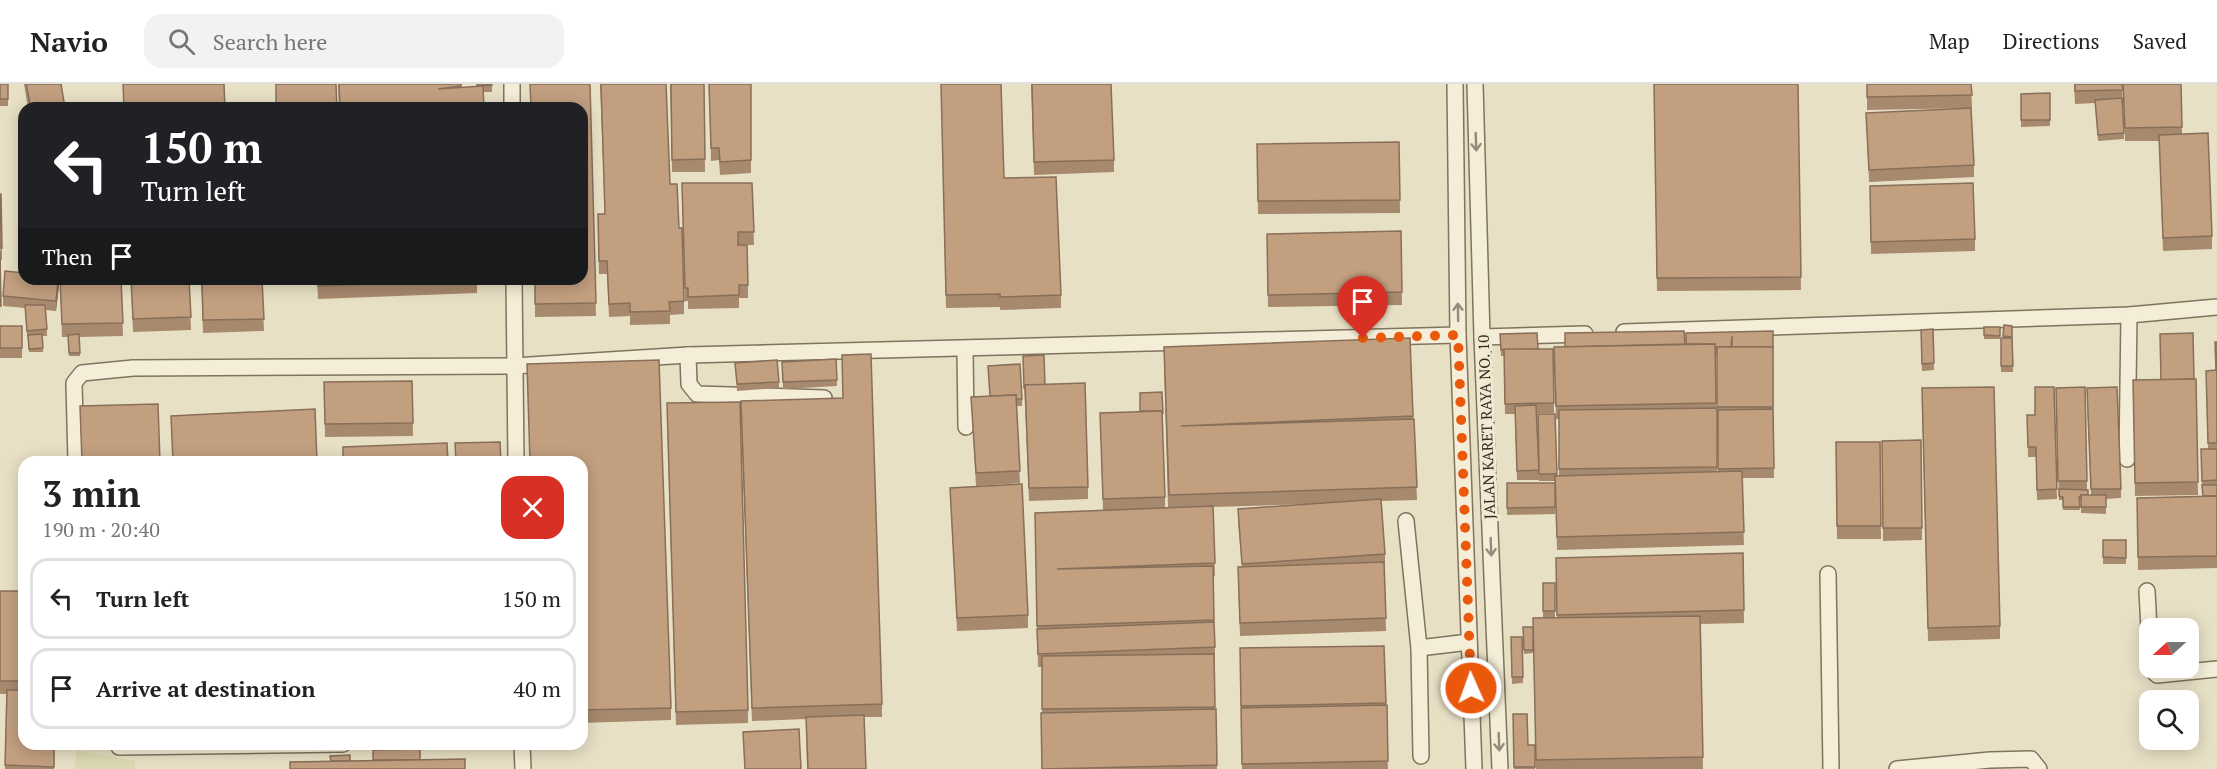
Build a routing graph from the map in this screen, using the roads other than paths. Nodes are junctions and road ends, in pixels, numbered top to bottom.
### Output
1 (512, 84) edge
2 (1455, 84) edge
3 (1475, 84) edge
4 (512, 102) edge
5 (513, 285) edge
6 (2217, 307) edge
7 (2128, 315) junction
8 (1458, 335) junction
9 (1482, 337) junction
10 (965, 349) junction
11 (688, 355) junction
12 (514, 366) junction
13 (824, 398) edge
14 (966, 427) dead end
15 (76, 456) edge
16 (516, 456) edge
17 (2127, 459) dead end
18 (1406, 521) dead end
19 (1828, 574) dead end
20 (2147, 591) dead end
21 (2148, 618) edge
22 (1469, 642) junction
23 (1419, 648) junction
24 (2217, 669) edge
25 (2199, 671) edge
26 (522, 750) edge
27 (1420, 756) dead end
28 (523, 769) edge
29 (1474, 769) edge
30 (1500, 769) edge
31 (1831, 769) edge
32 (1897, 769) edge
33 (2039, 769) edge

1 - 4 street
8 -> 2 street, JALAN KARET RAYA NO. 10
3 -> 9 street, JALAN KARET RAYA NO. 10
5 - 12 street
6 - 7 street
7 - 9 street
7 - 17 street
8 - 10 street
8 - 22 street, JALAN KARET RAYA NO. 10
9 -> 30 street, JALAN KARET RAYA NO. 10
10 - 11 street
10 - 14 street
11 - 12 street
11 - 13 street
12 - 15 street
12 - 16 street
18 - 23 street
19 - 31 street
20 - 21 street
22 - 23 street
22 - 29 street, JALAN KARET RAYA NO. 10
23 - 27 street
24 - 25 street
26 - 28 street
32 - 33 street

